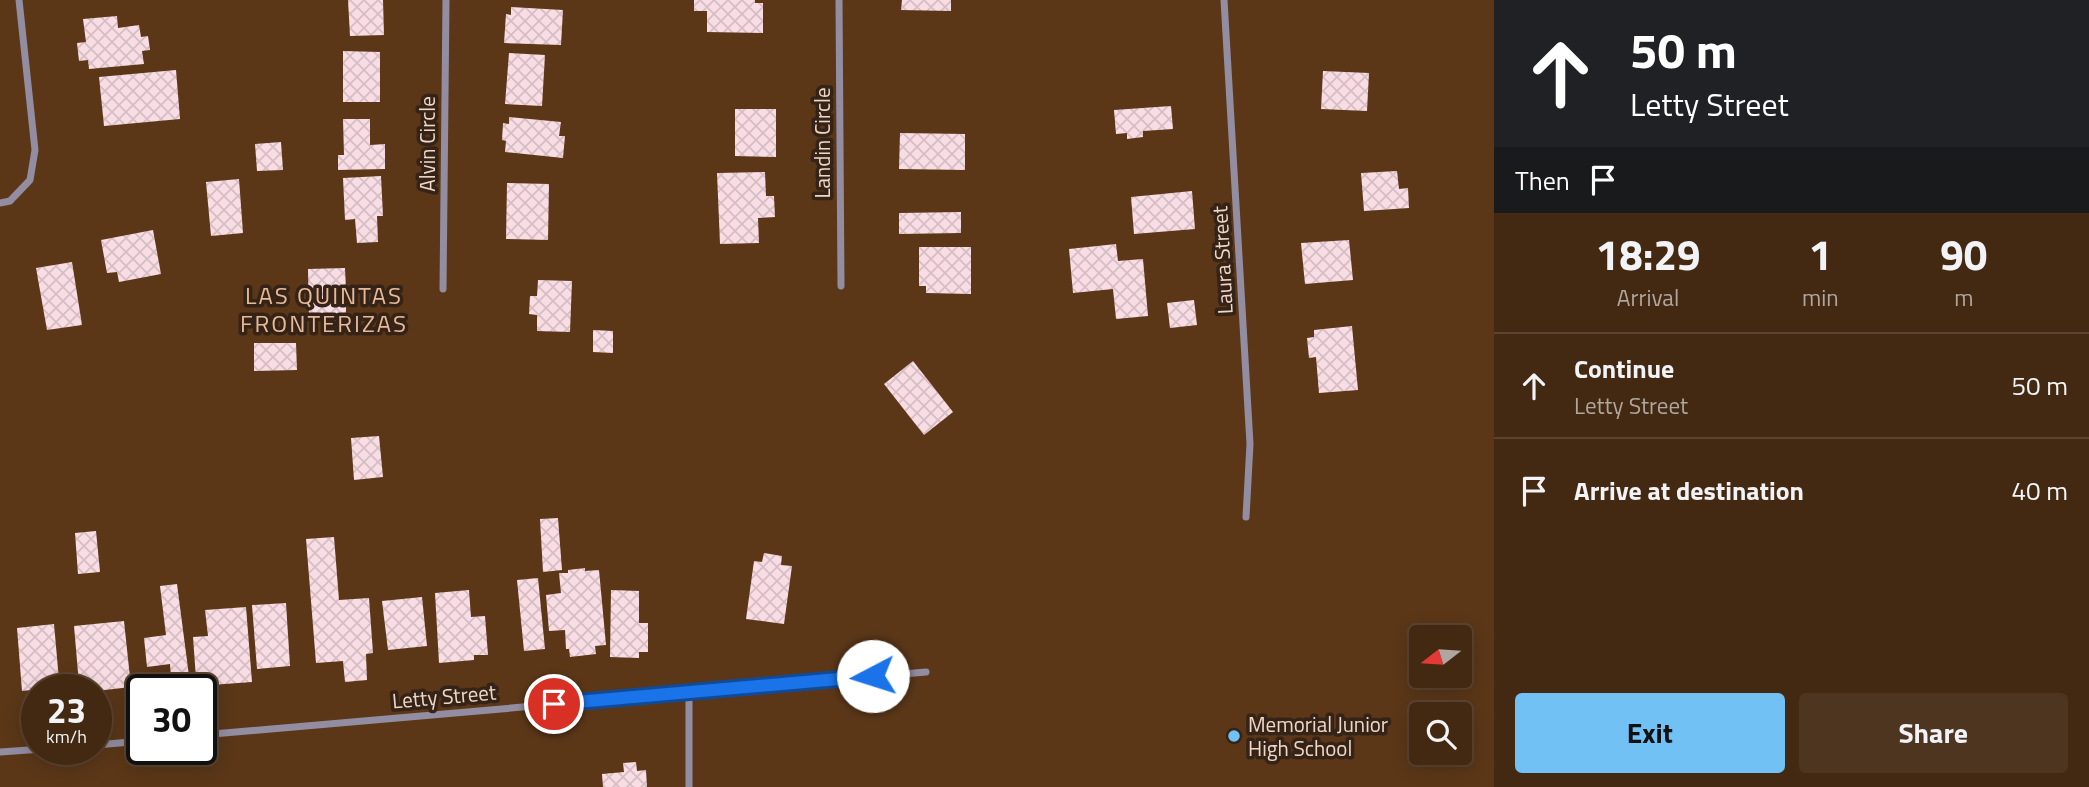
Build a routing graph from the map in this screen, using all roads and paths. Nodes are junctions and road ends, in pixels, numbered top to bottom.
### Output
1 (19, 0) edge
2 (446, 0) edge
3 (839, 0) edge
4 (1224, 0) edge
5 (0, 203) edge
6 (841, 286) dead end
7 (443, 289) dead end
8 (1246, 517) dead end
9 (926, 672) dead end
10 (689, 691) junction
11 (217, 734) edge
12 (21, 751) edge
13 (0, 752) edge
14 (689, 787) edge

1 - 5 street
2 - 7 street, Alvin Circle
3 - 6 street, Landin Circle
4 - 8 street, Laura Street
9 - 10 street, Letty Street
10 - 11 street, Letty Street
10 - 14 street
12 - 13 street

